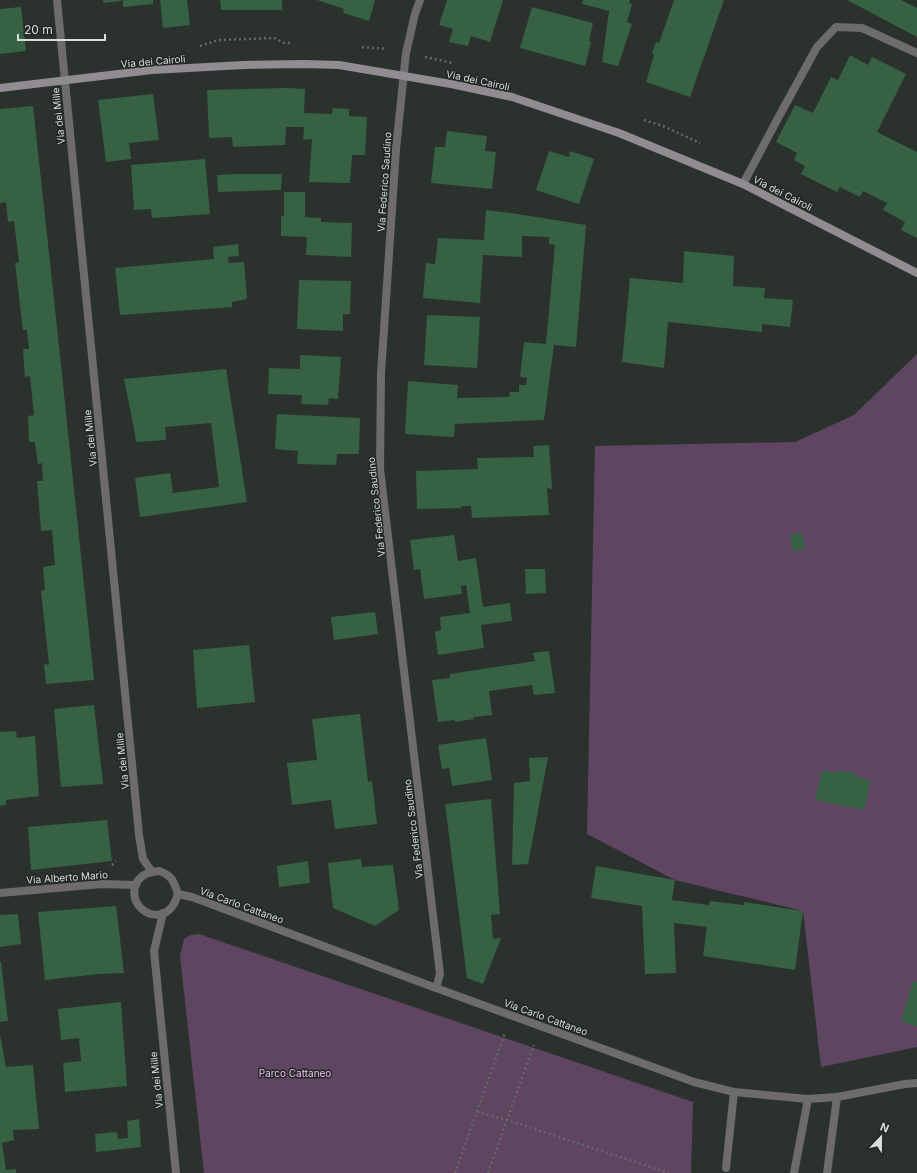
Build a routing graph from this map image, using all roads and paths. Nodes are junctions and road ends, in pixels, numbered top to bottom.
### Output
1 (57, 0) edge
2 (420, 0) edge
3 (917, 53) edge
4 (403, 76) junction
5 (64, 80) junction
6 (0, 88) edge
7 (744, 184) junction
8 (917, 273) edge
9 (152, 872) junction
10 (136, 885) junction
11 (0, 893) edge
12 (178, 894) junction
13 (163, 914) junction
14 (436, 988) junction
15 (505, 1032) dead end
16 (535, 1042) dead end
17 (917, 1083) edge
18 (734, 1092) junction
19 (837, 1097) junction
20 (808, 1099) junction
21 (477, 1112) junction
22 (507, 1120) junction
23 (726, 1168) dead end
24 (176, 1173) edge
25 (455, 1173) edge
26 (488, 1173) edge
27 (669, 1173) edge
28 (794, 1173) edge
29 (826, 1173) edge

1 - 5 street, Via dei Mille
2 - 4 street, Via Federico Saudino
3 - 7 street
4 - 5 street, Via dei Cairoli
4 - 7 street, Via dei Cairoli
4 - 14 street, Via Federico Saudino
5 - 6 street, Via dei Cairoli
5 - 9 street, Via dei Mille
7 - 8 street, Via dei Cairoli
9 - 10 street
9 - 12 street
10 - 11 street, Via Alberto Mario
10 - 13 street
12 - 13 street
12 - 14 street, Via Carlo Cattaneo
13 - 24 street, Via dei Mille
14 - 18 street, Via Carlo Cattaneo
15 - 21 path
16 - 22 path
17 - 19 street, Via Carlo Cattaneo
18 - 20 street, Via Carlo Cattaneo
18 - 23 street
19 - 20 street, Via Carlo Cattaneo
19 - 29 street
20 - 28 street
21 - 22 path
21 - 25 path
22 - 26 path
22 - 27 path

